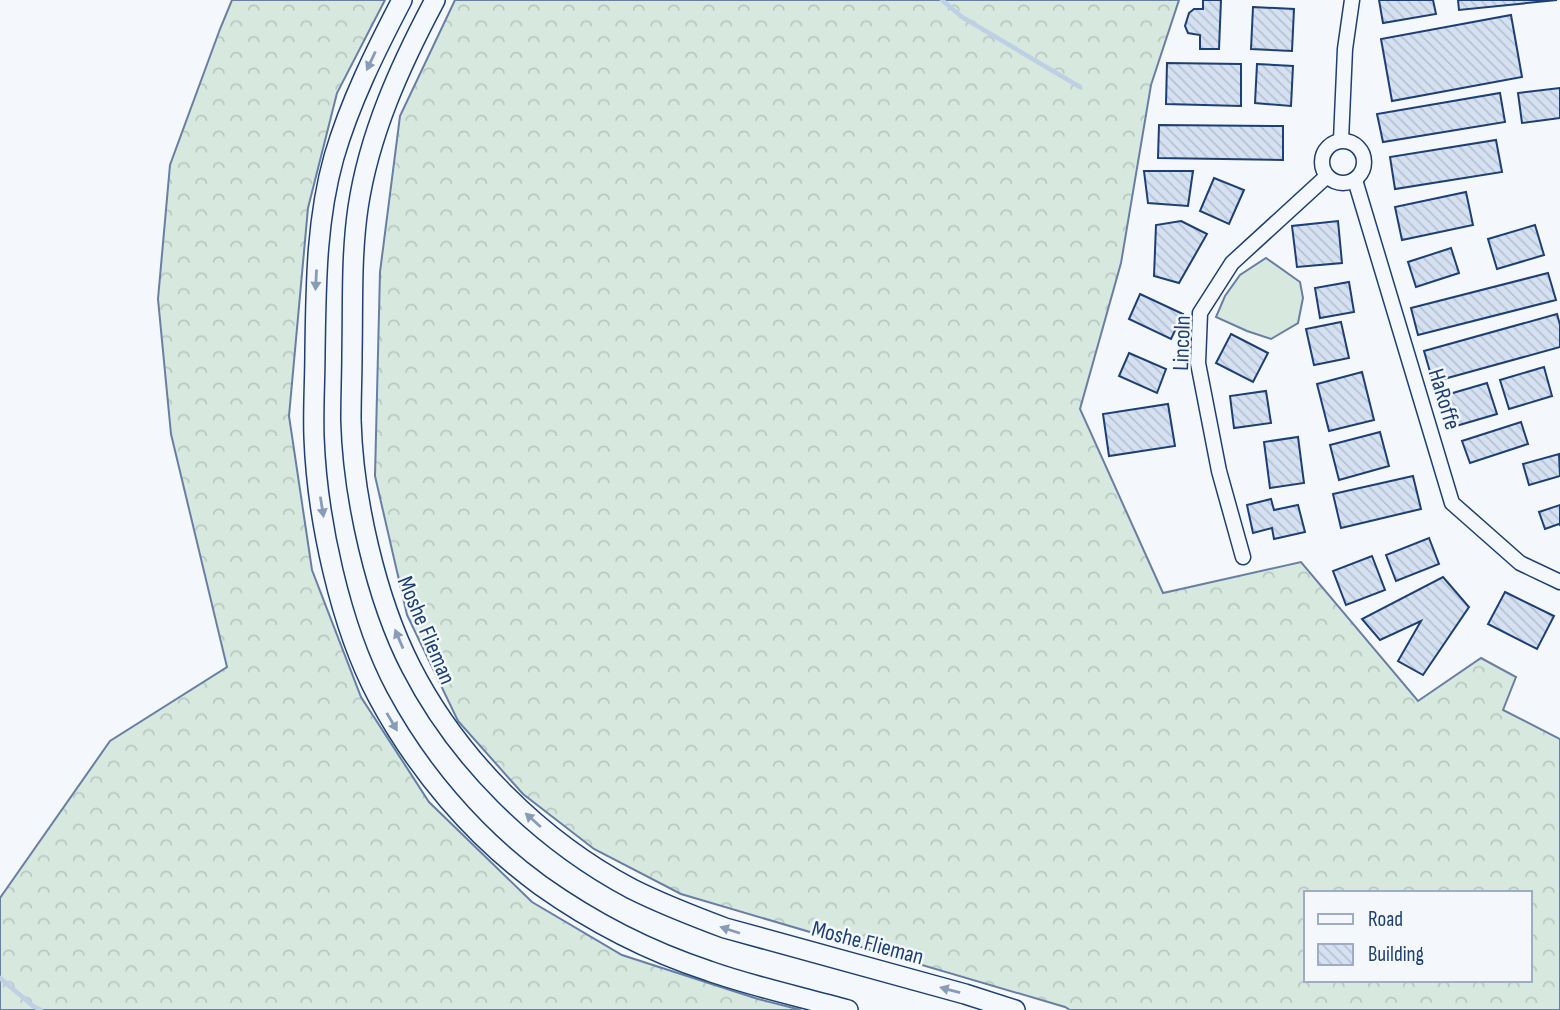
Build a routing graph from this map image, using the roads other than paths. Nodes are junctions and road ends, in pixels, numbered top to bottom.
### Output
1 (402, 0) edge
2 (435, 0) edge
3 (1352, 0) edge
4 (1341, 140) junction
5 (1327, 176) junction
6 (1355, 180) junction
7 (1243, 557) dead end
8 (1560, 582) edge
9 (848, 1010) edge
10 (1015, 1010) edge

1 -> 9 main road
10 -> 2 main road, Moshe Flieman
3 - 4 street
4 - 5 street
4 - 6 street
5 - 6 street
5 - 7 street, Lincoln
6 - 8 street, HaRoffe

